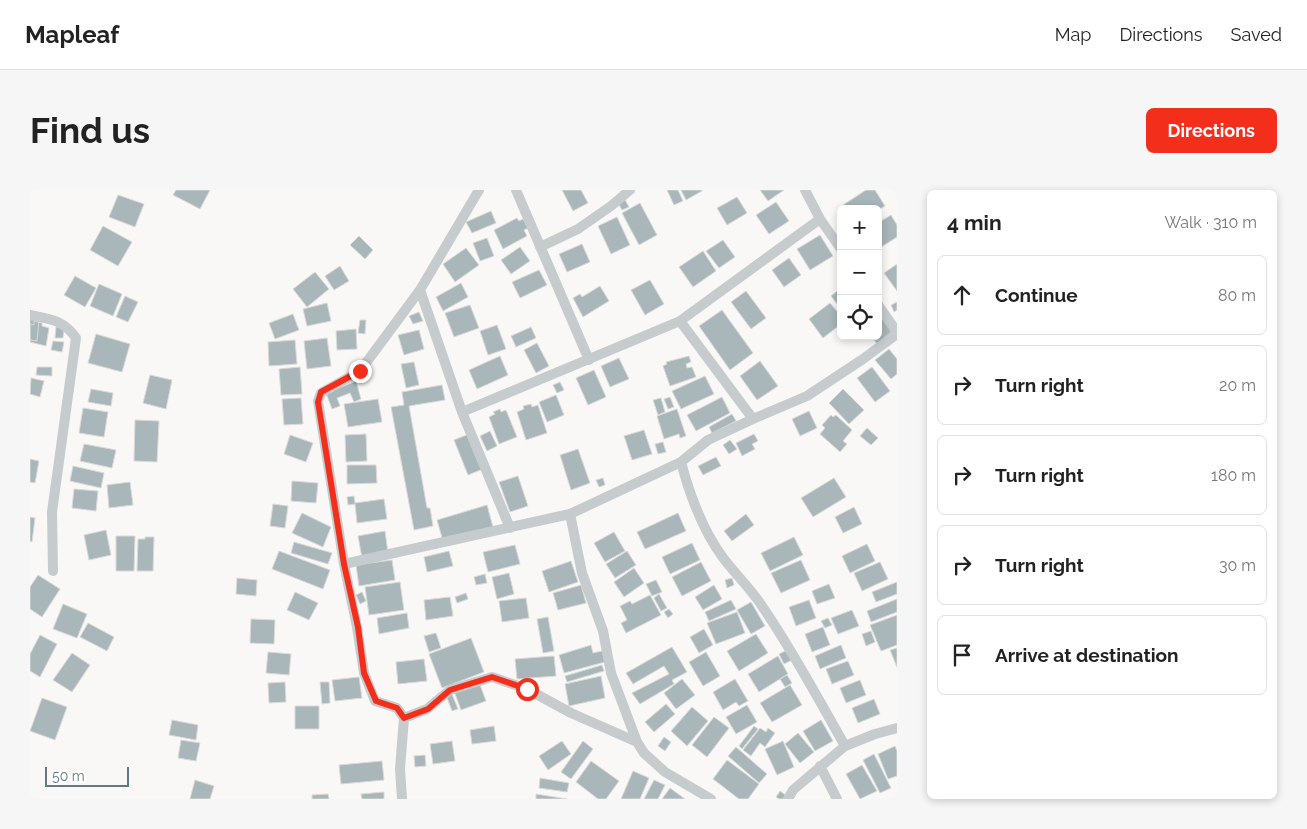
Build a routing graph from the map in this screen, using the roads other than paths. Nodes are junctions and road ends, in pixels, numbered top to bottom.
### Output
1 (479, 190) edge
2 (516, 190) edge
3 (630, 190) edge
4 (805, 190) edge
5 (820, 220) junction
6 (837, 243) edge
7 (540, 247) junction
8 (420, 290) junction
9 (882, 311) edge
10 (30, 315) edge
11 (680, 321) junction
12 (897, 333) edge
13 (589, 360) junction
14 (462, 412) junction
15 (753, 419) junction
16 (681, 462) junction
17 (570, 514) junction
18 (510, 528) junction
19 (344, 564) junction
20 (53, 571) dead end
21 (404, 718) junction
22 (897, 728) edge
23 (637, 742) junction
24 (845, 746) junction
25 (820, 766) junction
26 (402, 799) edge
27 (711, 799) edge
28 (788, 799) edge
29 (837, 799) edge

1 - 8 street
2 - 7 street
3 - 7 street
4 - 5 street
5 - 6 street
5 - 11 street
7 - 13 street
8 - 14 street
8 - 19 street
9 - 12 street
10 - 20 street
11 - 13 street
11 - 15 street
12 - 15 street
13 - 14 street
14 - 18 street
15 - 16 street
16 - 17 street
16 - 24 street
17 - 18 street
17 - 23 street
18 - 19 street
19 - 21 street
21 - 23 street
21 - 26 street
22 - 24 street
23 - 27 street
24 - 25 street
25 - 28 street
25 - 29 street

